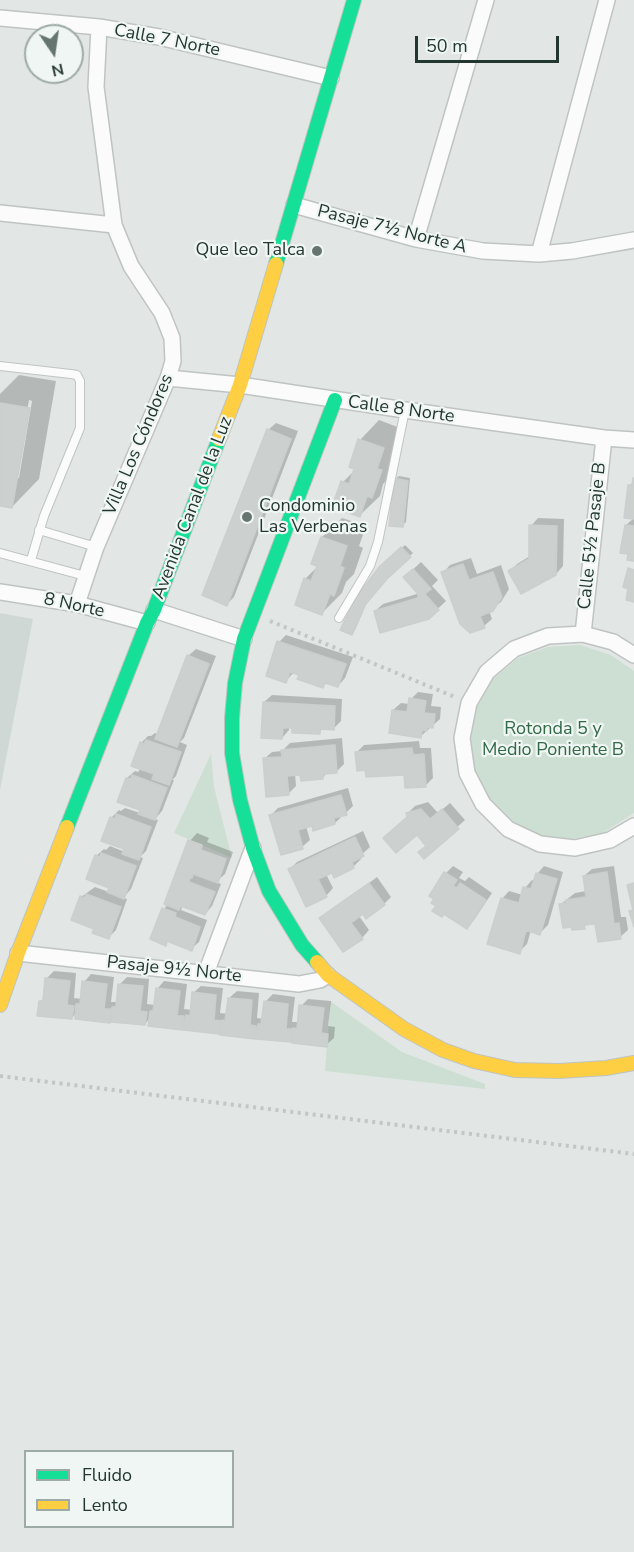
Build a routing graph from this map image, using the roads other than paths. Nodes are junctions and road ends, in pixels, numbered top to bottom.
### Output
1 (354, 0) edge
2 (486, 0) edge
3 (606, 0) edge
4 (0, 18) edge
5 (99, 27) junction
6 (331, 78) junction
7 (294, 205) junction
8 (0, 213) edge
9 (114, 225) junction
10 (416, 239) junction
11 (634, 240) edge
12 (539, 254) junction
13 (0, 366) edge
14 (168, 378) junction
15 (240, 385) junction
16 (335, 400) junction
17 (405, 410) junction
18 (604, 438) junction
19 (634, 440) edge
20 (39, 530) junction
21 (96, 547) junction
22 (0, 553) edge
23 (31, 560) junction
24 (85, 576) junction
25 (0, 592) edge
26 (77, 604) junction
27 (150, 616) junction
28 (339, 618) dead end
29 (583, 634) junction
30 (243, 639) junction
31 (634, 655) edge
32 (634, 826) edge
33 (253, 848) junction
34 (18, 953) junction
35 (206, 973) junction
36 (328, 975) junction
37 (0, 1005) edge
38 (634, 1063) edge

1 - 6 street, Avenida Canal de la Luz
2 - 10 street
3 - 12 street
4 - 5 street, Calle 7 Norte
5 - 6 street, Calle 7 Norte
5 - 9 street, Villa Los Cóndores
6 - 7 street, Avenida Canal de la Luz
7 - 10 street, Pasaje 7½ Norte A
7 - 15 street, Avenida Canal de la Luz
8 - 9 street
9 - 14 street, Villa Los Cóndores
10 - 12 street, Pasaje 7½ Norte A
11 - 12 street, Pasaje 7½ Norte A
13 - 20 lane
14 - 15 street, Calle 8 Norte
14 - 21 street, Villa Los Cóndores
15 - 16 street, Calle 8 Norte
15 - 27 street, Avenida Canal de la Luz
16 - 17 street, Calle 8 Norte
16 - 30 street
17 - 18 street, Calle 8 Norte
17 - 28 lane
18 - 19 street, Calle 8 Norte
18 - 29 street, Calle 5½ Pasaje B
20 - 21 lane
20 - 23 lane
21 - 24 street, Villa Los Cóndores
22 - 23 lane
23 - 24 lane
24 - 26 street, Villa Los Cóndores
25 - 26 street, 8 Norte
26 - 27 street, 8 Norte
27 - 30 street, 8 Norte
27 - 34 street, Avenida Canal de la Luz
29 - 31 street
29 - 32 street
30 - 33 street
33 - 35 street
33 - 36 street
34 - 35 street, Pasaje 9½ Norte
34 - 37 street, Avenida Canal de la Luz
35 - 36 street, Pasaje 9½ Norte
36 - 38 street

